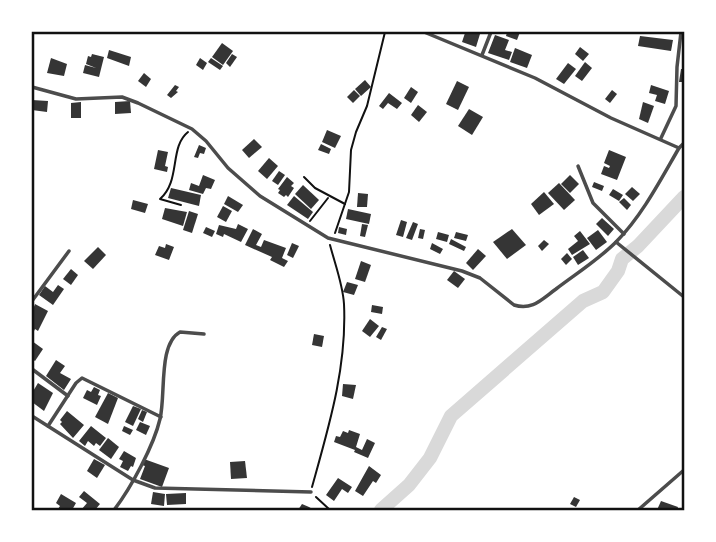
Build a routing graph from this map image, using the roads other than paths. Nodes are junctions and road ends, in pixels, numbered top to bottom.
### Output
1 (424, 32) edge
2 (491, 32) edge
3 (681, 32) edge
4 (482, 55) junction
5 (32, 87) edge
6 (660, 138) junction
7 (684, 143) edge
8 (679, 148) junction
9 (578, 166) dead end
10 (624, 234) junction
11 (616, 242) junction
12 (69, 251) dead end
13 (684, 297) edge
14 (32, 301) edge
15 (204, 334) dead end
16 (32, 369) edge
17 (68, 396) junction
18 (32, 416) edge
19 (160, 417) junction
20 (48, 426) junction
21 (684, 470) edge
22 (133, 480) junction
23 (311, 492) road end
24 (114, 510) edge
25 (638, 510) edge

1 - 4 street
2 - 4 street
3 - 6 street
4 - 6 street
5 - 11 street
6 - 8 street
7 - 8 street
8 - 10 street
9 - 10 street
10 - 11 street
11 - 13 street
12 - 14 street
15 - 19 street
16 - 17 street
17 - 19 street
17 - 20 street
18 - 20 street
19 - 22 street
20 - 22 street
21 - 25 street
22 - 23 street
22 - 24 street

